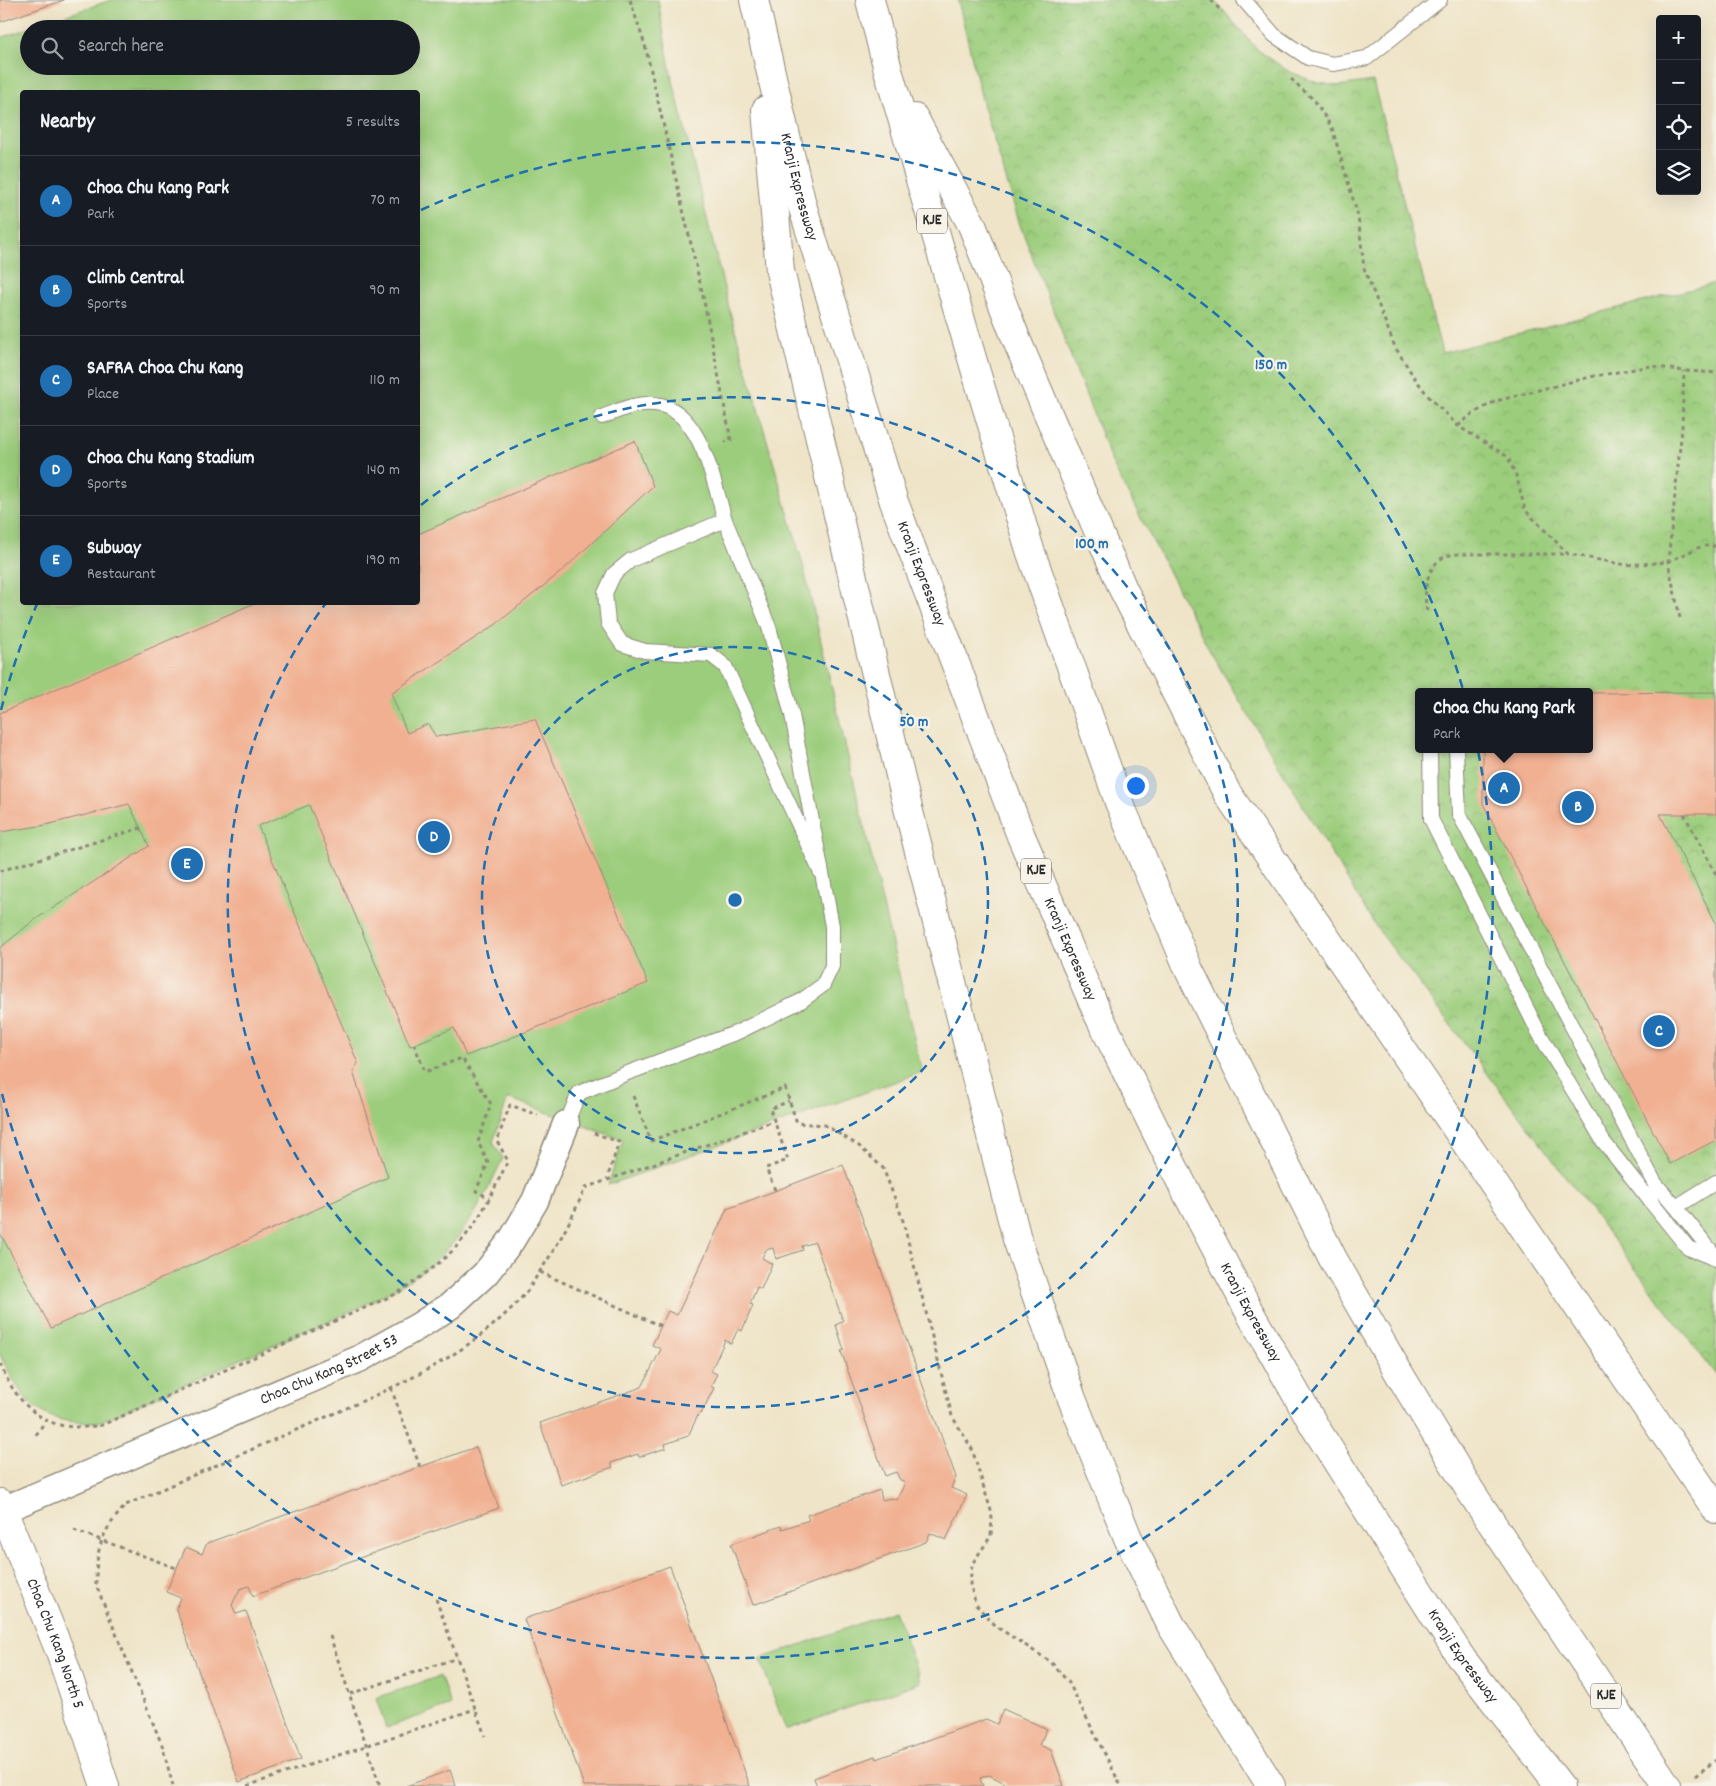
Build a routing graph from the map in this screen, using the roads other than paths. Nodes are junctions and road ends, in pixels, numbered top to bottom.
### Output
1 (870, 0) edge
2 (1244, 0) edge
3 (1440, 0) edge
4 (756, 9) edge
5 (888, 70) junction
6 (602, 417) dead end
7 (725, 520) junction
8 (1430, 753) edge
9 (1456, 753) edge
10 (821, 873) junction
11 (566, 1124) joint
12 (1716, 1182) edge
13 (1655, 1183) junction
14 (1651, 1202) junction
15 (1676, 1207) junction
16 (1716, 1258) edge
17 (1708, 1492) edge
18 (2, 1507) edge
19 (1716, 1510) edge
20 (1677, 1783) edge
21 (106, 1786) edge
22 (1271, 1786) edge
23 (1560, 1786) edge

1 - 5 main road, KJE
2 - 3 lane
4 - 22 main road
4 - 23 main road, Kranji Expressway / KJE
5 - 17 main road
5 - 20 main road, KJE
6 - 7 lane
7 - 10 lane
7 - 10 lane
8 - 14 lane
9 - 13 lane
10 - 11 lane
11 - 18 street, Choa Chu Kang Street 53
12 - 15 lane
13 - 14 lane
13 - 15 lane
14 - 16 lane
15 - 16 lane
17 - 19 main road
18 - 21 main road, Choa Chu Kang North 5

